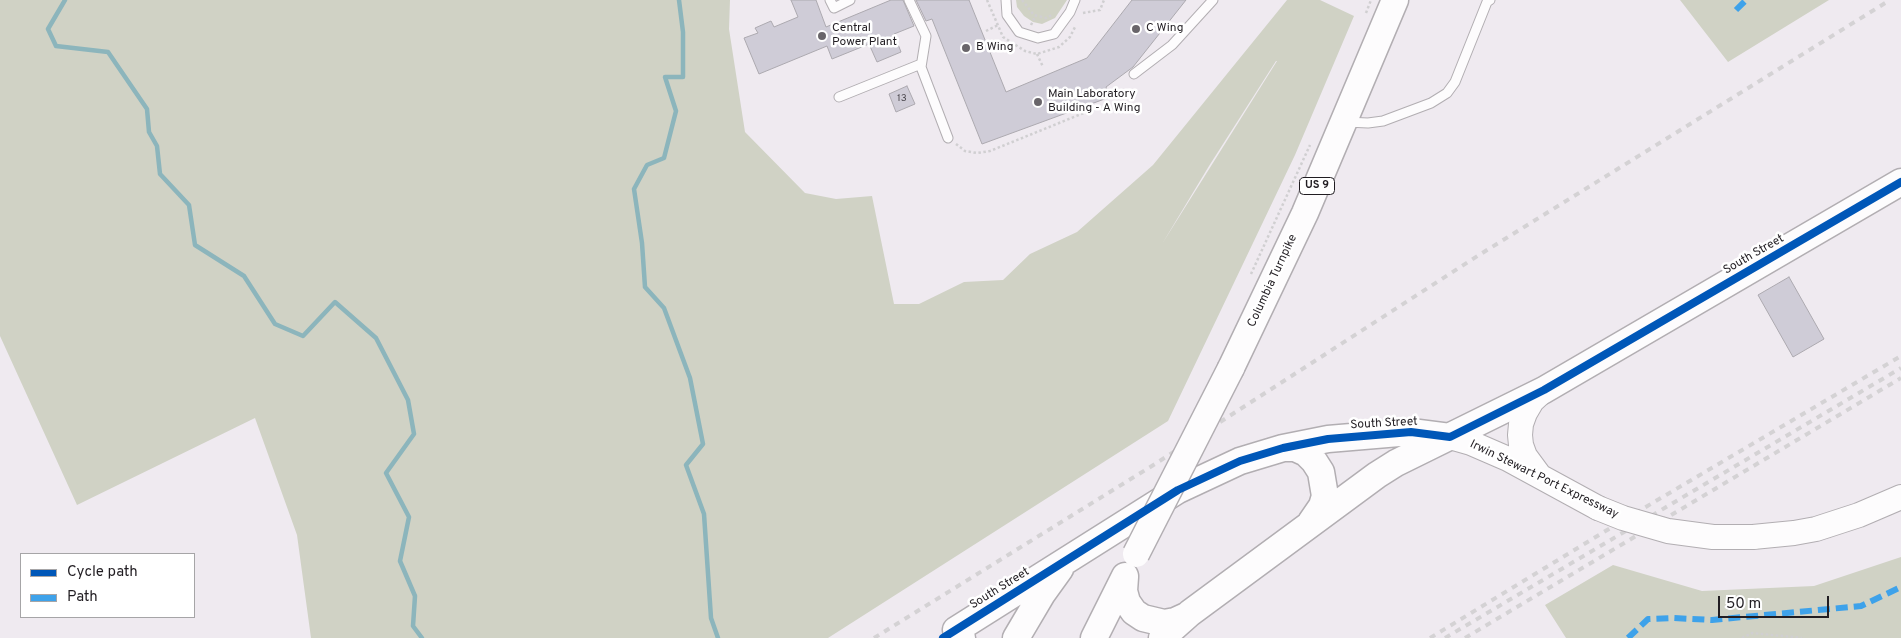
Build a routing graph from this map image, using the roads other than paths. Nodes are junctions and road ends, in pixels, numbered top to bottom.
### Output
1 (830, 0) edge
2 (850, 0) edge
3 (909, 0) edge
4 (1006, 0) edge
5 (1076, 0) edge
6 (1213, 0) edge
7 (1394, 0) edge
8 (1490, 0) edge
9 (921, 64) junction
10 (1134, 74) dead end
11 (839, 97) dead end
12 (1344, 122) junction
13 (948, 138) road end
14 (1901, 182) edge
15 (1544, 390) junction
16 (1450, 437) junction
17 (1283, 448) junction
18 (1548, 482) junction
19 (1901, 497) edge
20 (1309, 524) junction
21 (1072, 557) junction
22 (1125, 577) junction
23 (1190, 613) junction
24 (954, 635) edge
25 (1016, 638) edge
26 (1094, 638) edge
27 (1162, 638) edge

1 - 2 lane
3 - 9 lane
4 - 5 lane
6 - 10 lane
7 - 12 main road, Columbia Turnpike / US 9
8 - 12 lane
9 - 11 lane
9 - 13 lane
12 - 22 main road, Columbia Turnpike / US 9, bridge
14 - 15 main road, South Street
15 - 16 main road, South Street
15 - 18 main road
16 - 17 main road, South Street
16 - 18 main road, Irwin Stewart Port Expressway
16 - 20 main road
17 - 20 main road
17 - 21 main road, South Street
18 - 19 main road, Irwin Stewart Port Expressway, bridge
20 - 23 main road
21 - 24 main road, South Street
21 - 25 main road
22 - 23 main road
22 - 26 main road, US 9
23 - 27 main road

